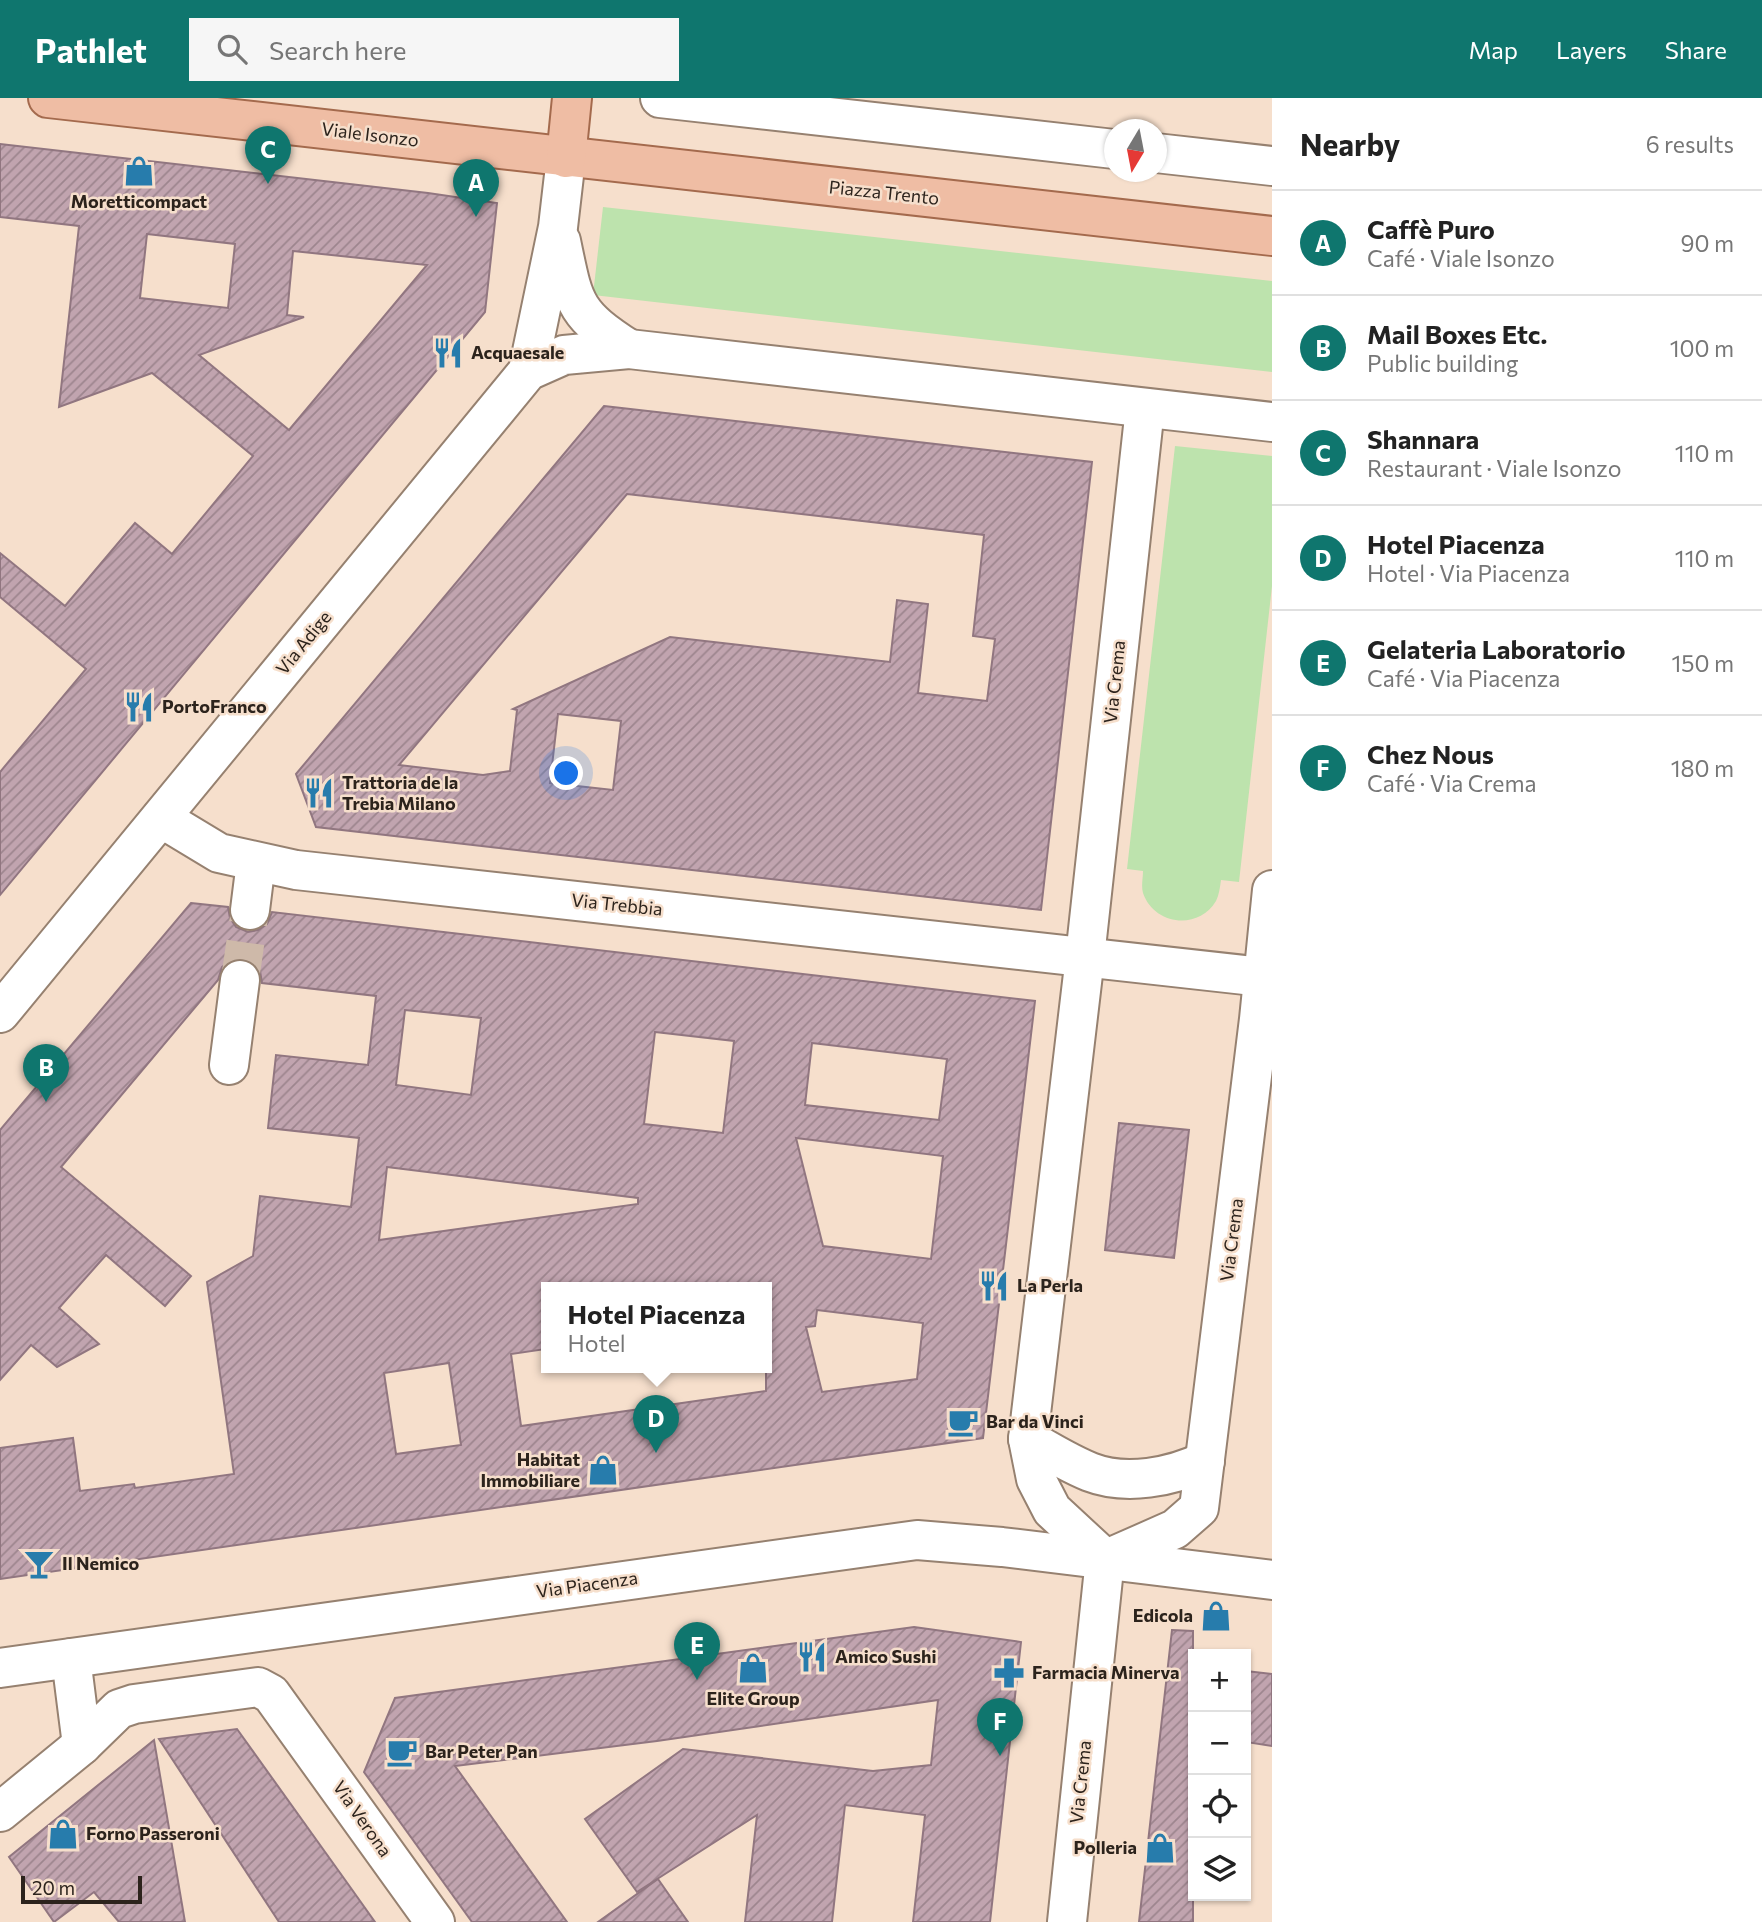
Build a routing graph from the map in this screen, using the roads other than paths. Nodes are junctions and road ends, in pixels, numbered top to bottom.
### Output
1 (48, 98) edge
2 (572, 98) edge
3 (660, 98) edge
4 (1104, 148) edge
5 (1167, 154) edge
6 (566, 158) junction
7 (1272, 166) edge
8 (558, 227) junction
9 (1272, 236) edge
10 (629, 348) junction
11 (528, 371) junction
12 (1145, 408) junction
13 (1272, 422) edge
14 (160, 818) junction
15 (256, 862) junction
16 (1272, 890) edge
17 (250, 910) tunnel mouth
18 (1085, 957) junction
19 (1267, 978) edge
20 (240, 980) tunnel mouth
21 (0, 1013) edge
22 (229, 1065) dead end
23 (1028, 1439) junction
24 (1205, 1461) junction
25 (1105, 1559) junction
26 (1272, 1580) edge
27 (71, 1658) junction
28 (0, 1668) edge
29 (82, 1745) junction
30 (0, 1812) edge
31 (435, 1922) edge
32 (1067, 1922) edge

1 - 6 main road, Viale Isonzo
2 - 6 main road
3 - 4 street
5 - 7 street
6 - 8 street
6 - 9 main road, Piazza Trento
8 - 10 street
8 - 11 street
10 - 11 street
10 - 12 street
11 - 14 street, Via Adige
12 - 13 street
12 - 18 street, Via Crema
14 - 15 street, Via Trebbia
14 - 21 street, Via Adige
15 - 17 street
15 - 18 street, Via Trebbia
16 - 19 street, Via Crema
18 - 19 street
18 - 23 street, Via Crema
19 - 24 street, Via Crema
20 - 22 street
23 - 24 street
23 - 25 street, Via Crema
24 - 25 street, Via Crema
25 - 26 street, Via Piacenza
25 - 27 street, Via Piacenza
25 - 32 street, Via Crema
27 - 28 street, Via Piacenza
27 - 29 street
29 - 30 street
29 - 31 street, Via Verona

